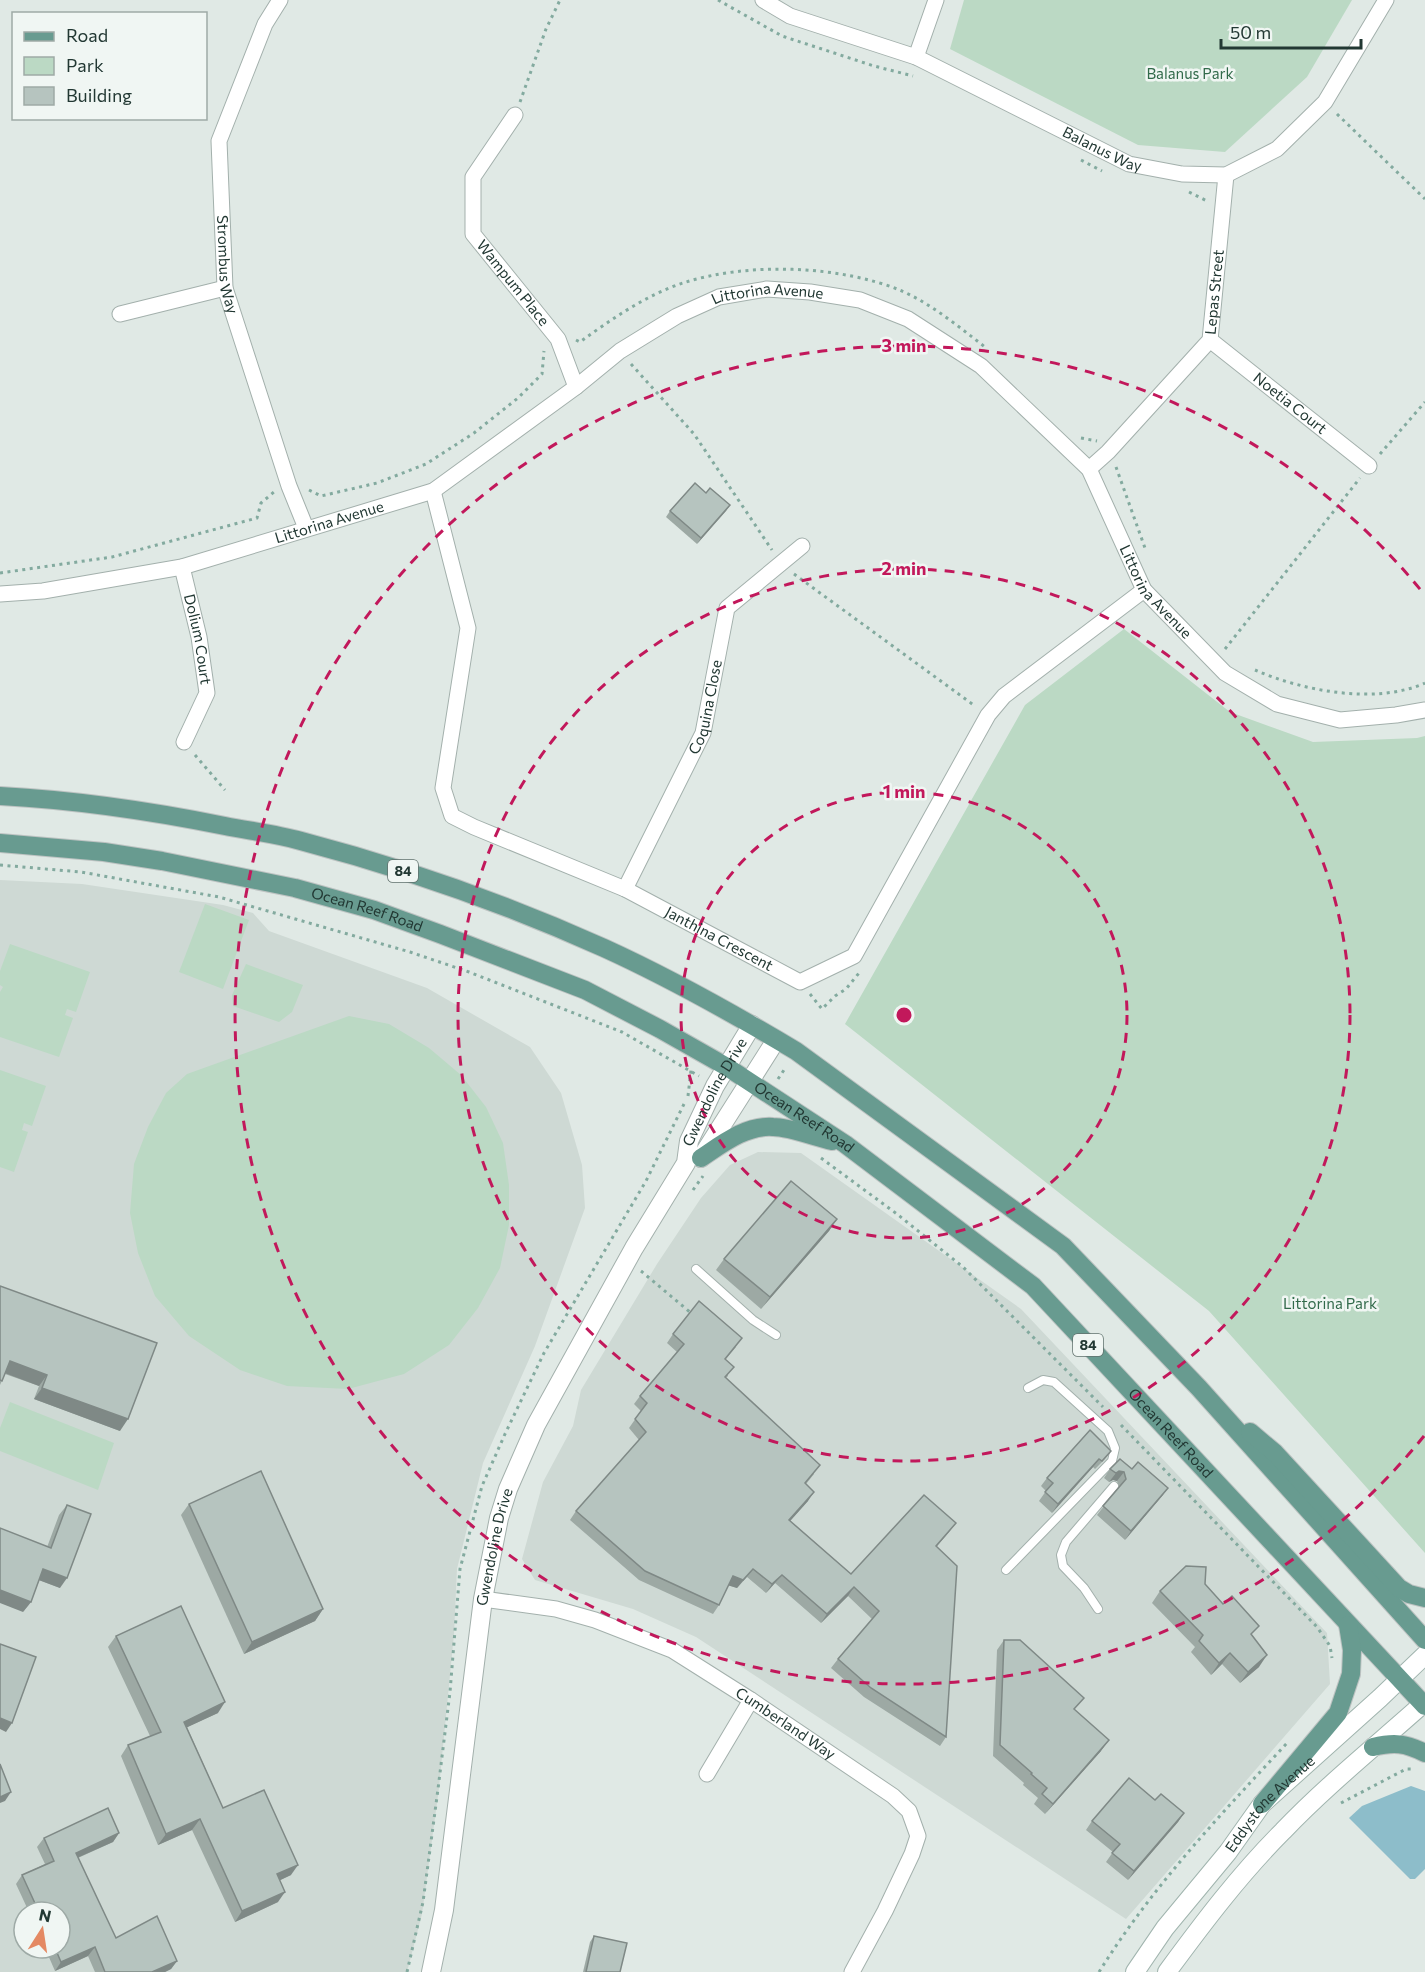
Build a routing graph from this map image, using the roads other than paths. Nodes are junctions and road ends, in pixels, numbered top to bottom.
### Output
1 (280, 0) edge
2 (763, 0) edge
3 (936, 0) edge
4 (1386, 0) edge
5 (916, 57) junction
6 (515, 115) road end
7 (1226, 176) junction
8 (225, 288) junction
9 (120, 314) dead end
10 (1210, 340) junction
11 (576, 387) junction
12 (1369, 466) road end
13 (1089, 469) junction
14 (433, 491) junction
15 (306, 528) junction
16 (802, 546) dead end
17 (182, 567) junction
18 (1144, 590) junction
19 (0, 594) edge
20 (1425, 710) edge
21 (184, 742) road end
22 (0, 796) edge
23 (0, 843) edge
24 (625, 889) junction
25 (752, 1025) junction
26 (776, 1040) junction
27 (727, 1067) junction
28 (749, 1081) junction
29 (845, 1144) junction
30 (698, 1164) junction
31 (696, 1269) dead end
32 (776, 1335) dead end
33 (1028, 1388) dead end
34 (1199, 1388) junction
35 (1114, 1486) edge
36 (1006, 1570) dead end
37 (1425, 1598) edge
38 (483, 1599) junction
39 (1098, 1609) dead end
40 (1348, 1625) junction
41 (1425, 1640) edge
42 (1425, 1655) edge
43 (1400, 1680) junction
44 (751, 1700) junction
45 (1424, 1704) edge
46 (1373, 1747) junction
47 (1425, 1753) edge
48 (707, 1774) dead end
49 (1262, 1804) junction
50 (1282, 1831) junction
51 (1228, 1852) junction
52 (431, 1972) edge
53 (852, 1972) edge
54 (1135, 1972) edge
55 (1167, 1972) edge

1 - 8 street, Strombus Way
2 - 5 street, Balanus Way
3 - 5 street
4 - 7 street
5 - 7 street, Balanus Way
6 - 11 street, Wampum Place
7 - 10 street, Lepas Street
8 - 9 street
8 - 15 street, Strombus Way
10 - 12 street, Noetia Court
10 - 13 street, Lepas Street
11 - 13 street, Littorina Avenue
11 - 14 street, Littorina Avenue
13 - 18 street, Littorina Avenue
14 - 15 street, Littorina Avenue
14 - 24 street, Janthina Crescent
15 - 17 street, Littorina Avenue
16 - 24 street, Coquina Close
17 - 19 street, Littorina Avenue
17 - 21 street, Dolium Court
18 - 20 street, Littorina Avenue
18 - 24 street, Janthina Crescent
22 - 25 main road, 84
23 - 27 main road, Ocean Reef Road / 84
25 - 26 main road, 84
25 - 27 street, Gwendoline Drive
26 - 28 street, Gwendoline Drive
26 - 34 main road, 84
27 - 28 main road, Ocean Reef Road / 84
27 - 30 street, Gwendoline Drive
28 - 29 main road, Ocean Reef Road / 84
28 - 30 street, Gwendoline Drive
29 - 30 main road
29 - 40 main road, Ocean Reef Road / 84
30 - 38 street, Gwendoline Drive
31 - 32 lane
33 - 36 lane
34 - 37 main road
34 - 41 main road, 84
35 - 39 lane
38 - 44 street, Cumberland Way
38 - 52 street, Gwendoline Drive
40 - 43 main road, Ocean Reef Road / 84
40 - 49 main road
42 - 43 street, Eddystone Avenue
43 - 45 main road, Ocean Reef Road / 84
43 - 49 street, Eddystone Avenue
44 - 48 street
44 - 53 street, Cumberland Way
45 - 46 street, Eddystone Avenue
46 - 47 main road
46 - 50 street, Eddystone Avenue
49 - 51 street, Eddystone Avenue
50 - 51 street
50 - 55 street, Eddystone Avenue
51 - 54 street, Eddystone Avenue

